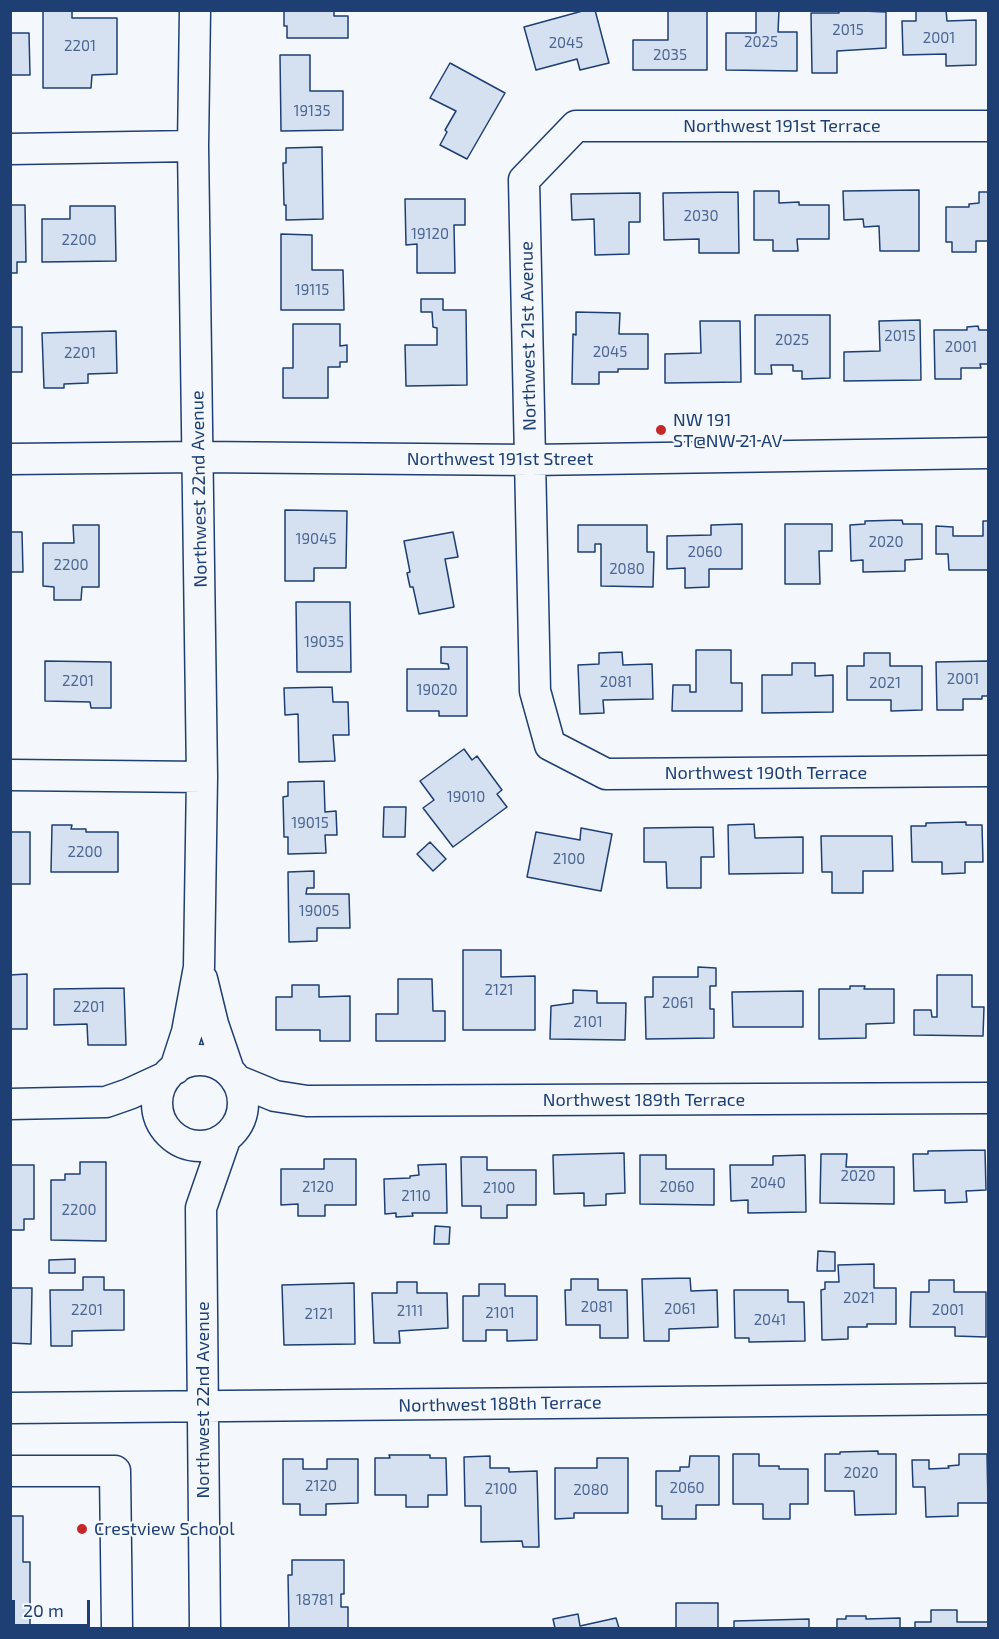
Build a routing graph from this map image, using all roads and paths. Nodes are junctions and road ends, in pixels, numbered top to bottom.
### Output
1 (195, 10) edge
2 (576, 126) joint
3 (988, 126) edge
4 (193, 146) junction
5 (10, 149) edge
6 (988, 453) edge
7 (198, 457) junction
8 (10, 459) edge
9 (531, 460) junction
10 (550, 745) joint
11 (988, 771) edge
12 (10, 775) edge
13 (202, 777) junction
14 (199, 967) junction
15 (170, 1073) junction
16 (232, 1076) junction
17 (988, 1098) edge
18 (300, 1101) junction
19 (106, 1102) junction
20 (10, 1104) edge
21 (231, 1132) junction
22 (170, 1133) junction
23 (201, 1208) junction
24 (988, 1400) edge
25 (204, 1407) junction
26 (10, 1408) edge
27 (10, 1471) edge
28 (117, 1629) edge
29 (205, 1629) edge

1 - 4 street, Northwest 22nd Avenue
2 - 3 street, Northwest 191st Terrace
2 - 9 street, Northwest 21st Avenue
4 - 5 street
4 - 7 street, Northwest 22nd Avenue
6 - 9 street, Northwest 191st Street
7 - 8 street, Northwest 191st Street
7 - 9 street, Northwest 191st Street
7 - 13 street, Northwest 22nd Avenue
9 - 10 street, Northwest 21st Avenue
10 - 11 street, Northwest 190th Terrace
12 - 13 street
13 - 14 street, Northwest 22nd Avenue
14 - 15 street, Northwest 22nd Avenue
14 - 16 street, Northwest 22nd Avenue
15 - 16 street
15 - 19 street
15 - 22 street
16 - 18 street, Northwest 189th Terrace
16 - 21 street
17 - 18 street, Northwest 189th Terrace
18 - 21 street, Northwest 189th Terrace
19 - 20 street
19 - 22 street
21 - 22 street
21 - 23 street, Northwest 22nd Avenue
22 - 23 street, Northwest 22nd Avenue
23 - 25 street, Northwest 22nd Avenue
24 - 25 street, Northwest 188th Terrace
25 - 26 street, Northwest 188th Terrace
25 - 29 street, Northwest 22nd Avenue
27 - 28 street

